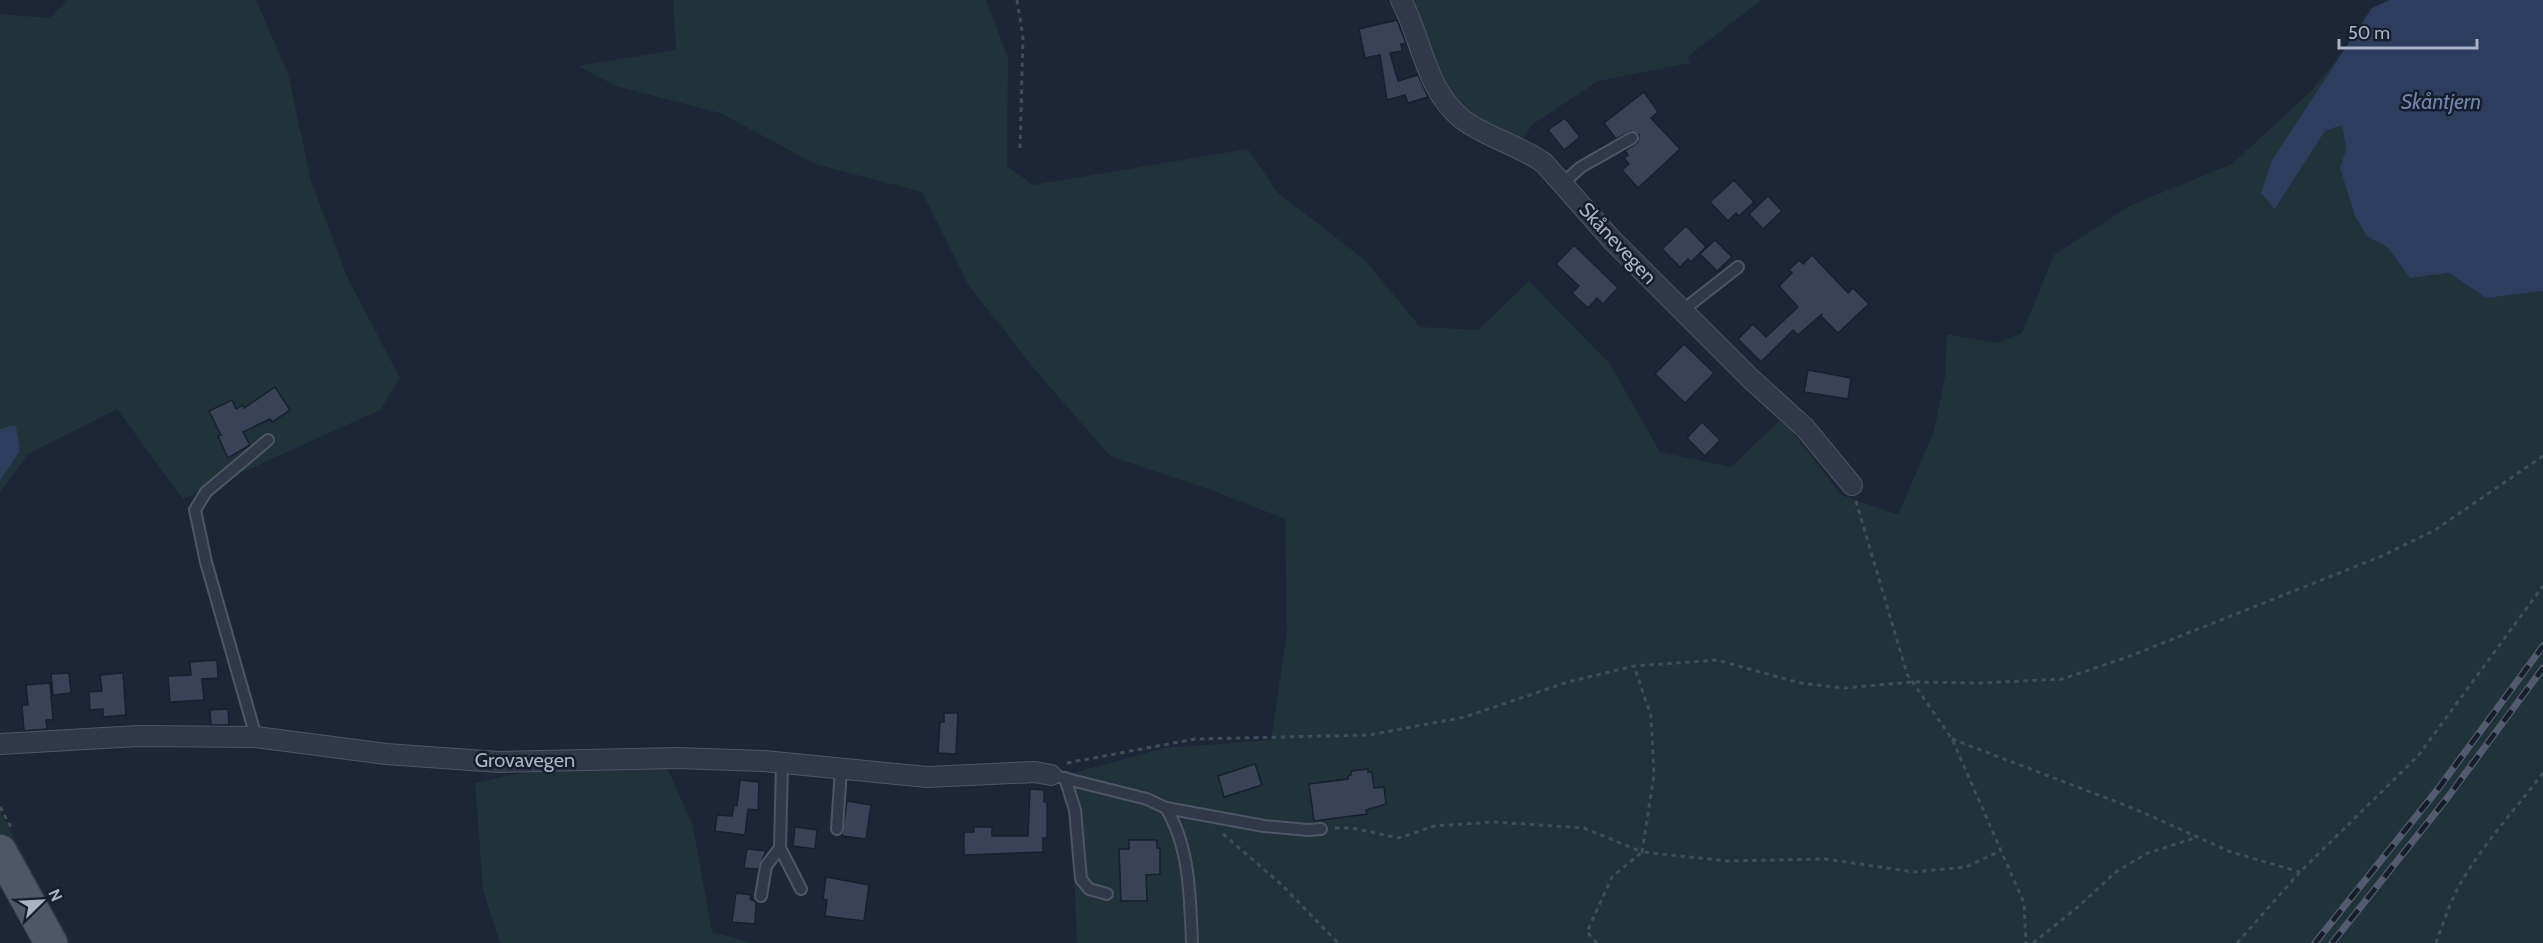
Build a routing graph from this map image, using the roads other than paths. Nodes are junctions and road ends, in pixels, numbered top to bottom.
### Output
1 (1401, 0) edge
2 (1632, 138) dead end
3 (1563, 183) junction
4 (1738, 267) dead end
5 (1683, 310) junction
6 (268, 440) dead end
7 (1852, 485) road end
8 (256, 737) junction
9 (0, 744) edge
10 (782, 763) junction
11 (841, 768) junction
12 (1050, 775) junction
13 (1166, 808) junction
14 (837, 829) dead end
15 (1321, 829) road end
16 (780, 848) junction
17 (0, 851) edge
18 (801, 889) dead end
19 (1107, 894) dead end
20 (761, 896) dead end
21 (51, 943) edge
22 (1192, 943) edge

1 - 3 street, Skånevegen
2 - 3 lane
3 - 5 street, Skånevegen
4 - 5 lane
5 - 7 street, Skånevegen
6 - 8 lane
8 - 9 street, Grovavegen
8 - 10 street, Grovavegen
10 - 11 street, Grovavegen
10 - 16 lane
11 - 12 street, Grovavegen
11 - 14 lane
12 - 13 lane
12 - 19 lane
13 - 15 lane
13 - 22 lane
16 - 18 lane
16 - 20 lane
17 - 21 main road

